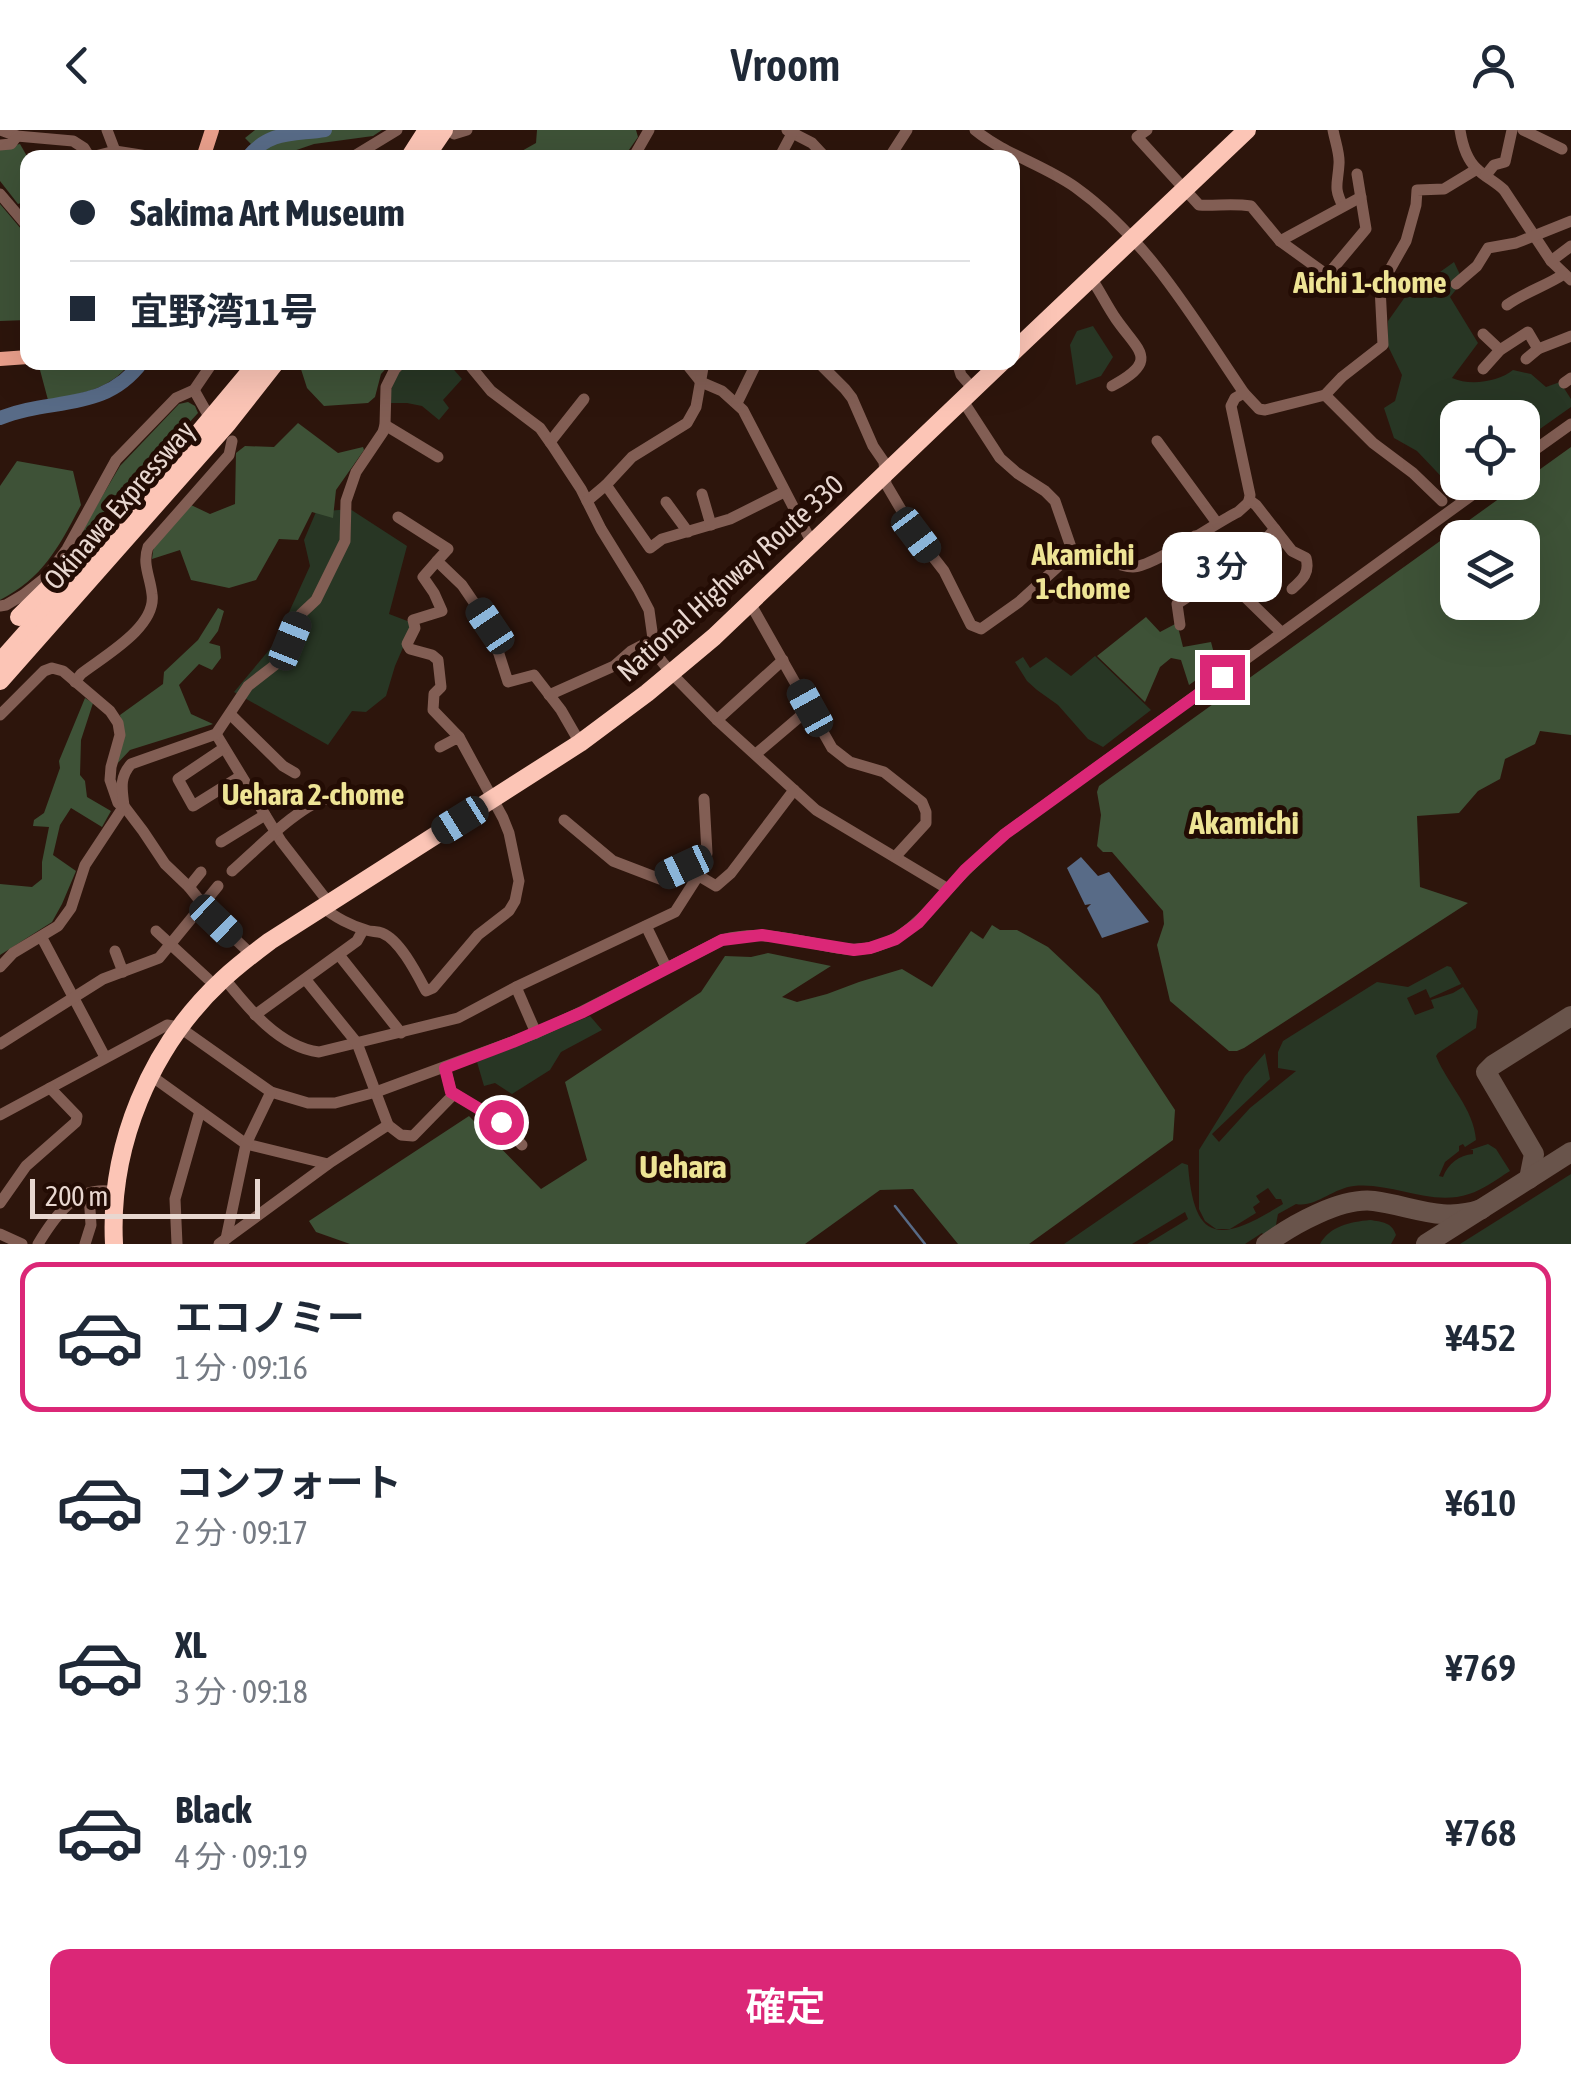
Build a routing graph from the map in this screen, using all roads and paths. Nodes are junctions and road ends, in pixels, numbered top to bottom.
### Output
1 (0, 130) edge
2 (397, 130) edge
3 (975, 130) edge
4 (1147, 130) edge
5 (1247, 130) edge
6 (1333, 130) edge
7 (1460, 130) edge
8 (1512, 130) edge
9 (1523, 130) edge
10 (455, 131) edge
11 (791, 131) edge
12 (17, 136) junction
13 (0, 145) edge
14 (1562, 149) dead end
15 (85, 150) edge
16 (364, 150) edge
17 (435, 150) edge
18 (819, 150) edge
19 (1010, 150) edge
20 (1020, 156) edge
21 (1481, 172) junction
22 (1357, 174) dead end
23 (1185, 190) junction
24 (0, 194) edge
25 (1361, 196) junction
26 (1344, 206) junction
27 (20, 217) edge
28 (1571, 221) edge
29 (1534, 234) junction
30 (1131, 240) junction
31 (1280, 241) junction
32 (1571, 246) edge
33 (1551, 261) junction
34 (1568, 277) edge
35 (1090, 278) junction
36 (1456, 284) dead end
37 (1507, 305) dead end
38 (1484, 334) dead end
39 (1571, 336) edge
40 (1020, 345) edge
41 (1538, 349) junction
42 (1500, 350) junction
43 (1526, 359) dead end
44 (1483, 369) dead end
45 (208, 370) edge
46 (251, 370) edge
47 (269, 370) edge
48 (394, 370) edge
49 (474, 370) edge
50 (691, 370) edge
51 (703, 370) edge
52 (753, 370) edge
53 (827, 370) edge
54 (959, 370) edge
55 (994, 370) edge
56 (701, 382) junction
57 (1112, 386) dead end
58 (194, 390) junction
59 (1244, 393) junction
60 (1325, 395) junction
61 (968, 396) junction
62 (584, 399) dead end
63 (737, 403) junction
64 (207, 413) dead end
65 (1571, 424) edge
66 (385, 425) junction
67 (232, 442) dead end
68 (550, 442) junction
69 (1157, 442) dead end
70 (1540, 446) edge
71 (438, 457) dead end
72 (885, 474) junction
73 (606, 485) junction
74 (784, 492) junction
75 (702, 494) dead end
76 (1249, 500) junction
77 (1465, 500) edge
78 (587, 501) junction
79 (666, 502) dead end
80 (1442, 502) dead end
81 (398, 517) dead end
82 (1217, 522) junction
83 (711, 525) junction
84 (118, 528) junction
85 (1275, 529) junction
86 (688, 532) junction
87 (1195, 536) junction
88 (812, 543) junction
89 (1170, 551) junction
90 (1072, 552) junction
91 (1254, 552) dead end
92 (438, 561) junction
93 (1292, 588) dead end
94 (750, 603) junction
95 (0, 606) edge
96 (18, 617) dead end
97 (1180, 625) dead end
98 (1282, 633) junction
99 (652, 640) junction
100 (783, 660) junction
101 (0, 662) edge
102 (672, 674) junction
103 (0, 681) edge
104 (75, 682) junction
105 (549, 694) junction
106 (810, 708) junction
107 (230, 714) junction
108 (0, 715) edge
109 (716, 720) junction
110 (216, 734) junction
111 (459, 737) junction
112 (580, 744) junction
113 (440, 747) dead end
114 (224, 748) junction
115 (756, 754) junction
116 (295, 774) dead end
117 (241, 776) junction
118 (794, 790) junction
119 (704, 799) dead end
120 (356, 800) dead end
121 (492, 800) junction
122 (124, 806) junction
123 (265, 815) junction
124 (564, 820) dead end
125 (276, 832) junction
126 (221, 842) dead end
127 (895, 857) junction
128 (232, 870) dead end
129 (201, 872) dead end
130 (700, 876) junction
131 (218, 886) dead end
132 (190, 887) junction
133 (953, 889) junction
134 (203, 903) junction
135 (326, 905) junction
136 (646, 926) junction
137 (363, 930) junction
138 (156, 931) dead end
139 (42, 938) junction
140 (170, 944) junction
141 (115, 951) dead end
142 (339, 954) junction
143 (252, 955) junction
144 (0, 967) edge
145 (666, 967) junction
146 (123, 972) junction
147 (216, 978) junction
148 (306, 980) junction
149 (516, 987) junction
150 (73, 998) junction
151 (255, 1015) junction
152 (179, 1027) junction
153 (402, 1033) junction
154 (536, 1033) junction
155 (132, 1043) junction
156 (357, 1043) junction
157 (0, 1044) edge
158 (105, 1057) junction
159 (445, 1068) junction
160 (152, 1073) junction
161 (50, 1088) junction
162 (272, 1092) junction
163 (376, 1092) junction
164 (454, 1094) junction
165 (200, 1112) junction
166 (0, 1115) edge
167 (388, 1125) junction
168 (246, 1144) junction
169 (522, 1146) dead end
170 (328, 1164) junction
171 (115, 1192) junction
172 (89, 1194) junction
173 (0, 1204) edge
174 (0, 1234) edge
175 (223, 1242) edge
176 (22, 1244) edge
177 (38, 1244) edge
178 (85, 1244) edge
179 (114, 1244) edge
180 (177, 1244) edge

1 - 12 street
2 - 16 street
3 - 19 street
4 - 23 street
5 - 23 highway
6 - 26 street
7 - 21 street
8 - 21 street
9 - 14 street
10 - 17 highway
11 - 18 street
12 - 13 street
12 - 15 street
20 - 30 street
21 - 29 street
21 - 60 street
22 - 25 street
23 - 30 highway
23 - 31 street
24 - 27 street
25 - 26 street
25 - 31 street
26 - 31 street
28 - 29 street
29 - 33 street
29 - 36 street
30 - 35 highway
30 - 59 street
32 - 33 street
33 - 34 street
34 - 37 street
35 - 40 highway
35 - 57 street
38 - 42 street
39 - 41 street
41 - 42 street
41 - 43 street
42 - 44 street
45 - 58 street
46 - 84 highway, Okinawa Expressway
47 - 103 highway, Okinawa Expressway
48 - 66 street
49 - 68 street
50 - 56 street
51 - 56 street
52 - 63 street
53 - 72 street
54 - 61 street
55 - 61 highway, National Highway Route 330
56 - 63 street
56 - 73 street
58 - 64 street
58 - 95 street
59 - 60 street
59 - 76 street
60 - 80 street
61 - 72 highway, National Highway Route 330
61 - 90 street
62 - 68 street
63 - 74 street
65 - 70 street
66 - 71 street
66 - 107 street
67 - 104 street
68 - 78 street
69 - 82 street
72 - 88 highway, National Highway Route 330
72 - 90 street
73 - 78 street
73 - 86 street
74 - 83 street
74 - 88 street
75 - 83 street
76 - 82 street
76 - 85 street
77 - 98 street
78 - 99 street
79 - 86 street
81 - 92 street
82 - 87 street
83 - 86 street
84 - 96 highway
84 - 101 highway, Okinawa Expressway
85 - 91 street
85 - 93 street
87 - 89 street
87 - 98 street
88 - 94 highway, National Highway Route 330
89 - 90 street
89 - 97 street
92 - 105 street
92 - 111 street
94 - 100 street
94 - 102 highway, National Highway Route 330
98 - 133 street
99 - 102 street
99 - 105 street
100 - 106 street
100 - 109 street
102 - 109 street
102 - 112 highway, National Highway Route 330
104 - 108 street
104 - 122 street
105 - 112 street
106 - 115 street
106 - 127 street
107 - 110 street
107 - 116 street
109 - 115 street
110 - 114 street
110 - 122 street
111 - 113 street
111 - 121 street
112 - 121 highway, National Highway Route 330
114 - 117 street
114 - 117 street
115 - 118 street
117 - 123 street
118 - 127 street
118 - 130 street
119 - 130 street
120 - 125 street
121 - 135 highway, National Highway Route 330
121 - 137 street
122 - 132 street
122 - 139 street
123 - 125 street
123 - 126 street
124 - 130 street
125 - 128 street
125 - 135 street
127 - 133 street
129 - 132 street
130 - 136 street
131 - 134 street
132 - 134 street
133 - 145 street
134 - 140 street
134 - 143 street
135 - 137 street
135 - 143 highway, National Highway Route 330
136 - 145 street
136 - 149 street
137 - 142 street
138 - 140 street
139 - 144 street
139 - 150 street
140 - 146 street
140 - 147 street
141 - 146 street
142 - 148 street
142 - 153 street
143 - 147 highway, National Highway Route 330
145 - 154 street
146 - 150 street
147 - 151 street
147 - 152 highway, National Highway Route 330
148 - 151 street
148 - 156 street
149 - 153 street
149 - 154 street
150 - 157 street
150 - 158 street
151 - 156 street
152 - 155 street
152 - 160 highway, National Highway Route 330
152 - 162 street
153 - 156 street
154 - 159 street
155 - 158 street
155 - 160 street
156 - 163 street
158 - 161 street
159 - 163 street
159 - 164 street
160 - 165 street
160 - 171 highway, National Highway Route 330
161 - 166 street
161 - 173 street
162 - 163 street
162 - 168 street
163 - 167 street
164 - 167 street
164 - 169 street
165 - 168 street
165 - 180 street
167 - 170 street
168 - 170 street
168 - 175 street
170 - 175 street
171 - 172 street
171 - 179 highway, National Highway Route 330
172 - 177 street
172 - 178 street
174 - 176 street

